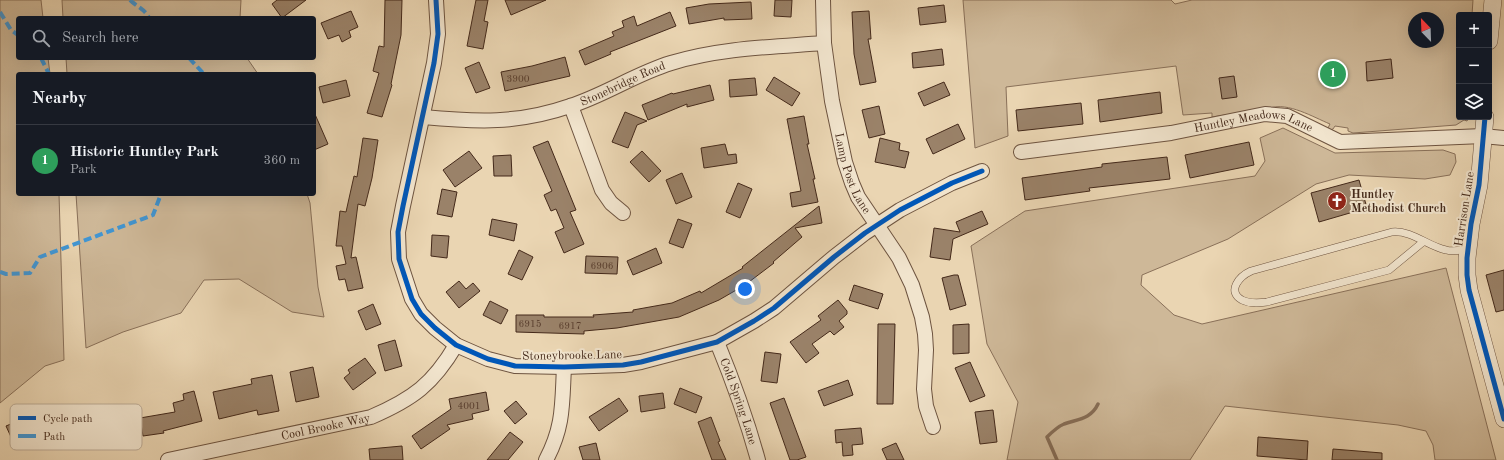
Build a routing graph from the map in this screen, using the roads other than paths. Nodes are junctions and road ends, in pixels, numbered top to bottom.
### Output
1 (436, 0) edge
2 (823, 0) edge
3 (1493, 0) edge
4 (1492, 12) edge
5 (824, 43) junction
6 (571, 106) junction
7 (423, 117) junction
8 (1485, 120) edge
9 (1483, 136) junction
10 (1504, 138) edge
11 (1021, 152) dead end
12 (982, 171) dead end
13 (623, 213) dead end
14 (877, 225) junction
15 (1423, 242) junction
16 (1468, 249) junction
17 (717, 342) junction
18 (456, 345) junction
19 (564, 367) junction
20 (1499, 382) edge
21 (1504, 419) edge
22 (933, 426) dead end
23 (168, 460) edge
24 (546, 460) edge
25 (758, 460) edge

1 - 7 street, Stoneybrooke Lane
2 - 5 street, Lamp Post Lane
3 - 4 street
5 - 6 street, Stonebridge Road
5 - 14 street, Lamp Post Lane
6 - 7 street, Stonebridge Road
6 - 13 street
7 - 18 street, Stoneybrooke Lane
8 - 9 street, Harrison Lane
9 - 10 street, Huntley Meadows Lane
9 - 11 street, Huntley Meadows Lane
9 - 16 street, Harrison Lane
12 - 14 street, Stoneybrooke Lane
14 - 17 street, Stoneybrooke Lane
14 - 22 street, Lamp Post Lane
15 - 15 lane
15 - 16 lane
16 - 20 street, Harrison Lane
17 - 19 street, Stoneybrooke Lane
17 - 25 street, Cold Spring Lane
18 - 19 street, Stoneybrooke Lane
18 - 23 street, Cool Brooke Way
19 - 24 street
20 - 21 street, Harrison Lane

